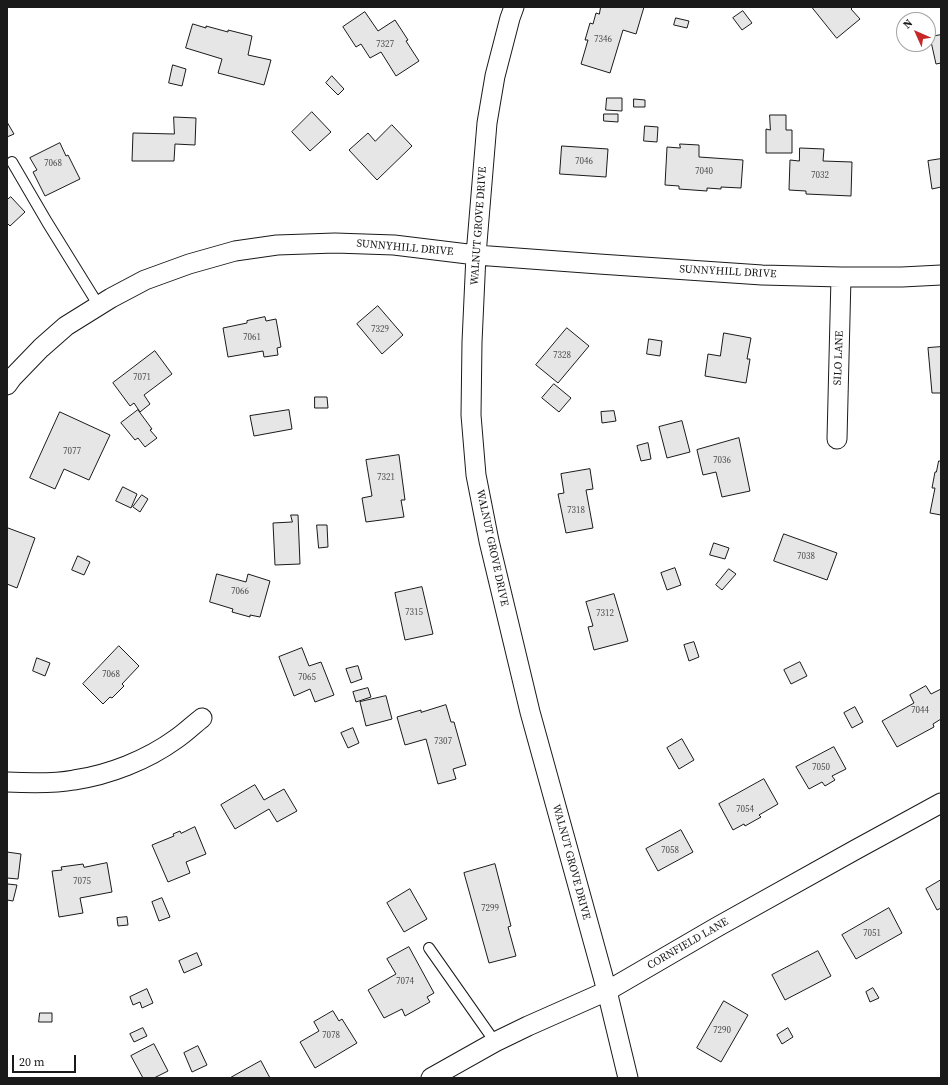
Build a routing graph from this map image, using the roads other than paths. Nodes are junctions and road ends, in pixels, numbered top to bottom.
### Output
1 (514, 7) edge
2 (12, 162) dead end
3 (476, 255) junction
4 (941, 275) edge
5 (841, 277) junction
6 (99, 306) junction
7 (7, 385) edge
8 (836, 439) dead end
9 (202, 718) dead end
10 (7, 782) edge
11 (941, 804) edge
12 (429, 948) dead end
13 (607, 991) junction
14 (495, 1042) junction
15 (431, 1078) edge
16 (628, 1078) edge

1 - 3 street, WALNUT GROVE DRIVE
2 - 6 lane
3 - 5 street, SUNNYHILL DRIVE
3 - 6 street, SUNNYHILL DRIVE
3 - 13 street, WALNUT GROVE DRIVE
4 - 5 street, SUNNYHILL DRIVE
5 - 8 street, SILO LANE
6 - 7 street, SUNNYHILL DRIVE
9 - 10 street
11 - 13 street, CORNFIELD LANE
12 - 14 lane
13 - 14 street, CORNFIELD LANE
13 - 16 street, WALNUT GROVE DRIVE
14 - 15 street, CORNFIELD LANE

